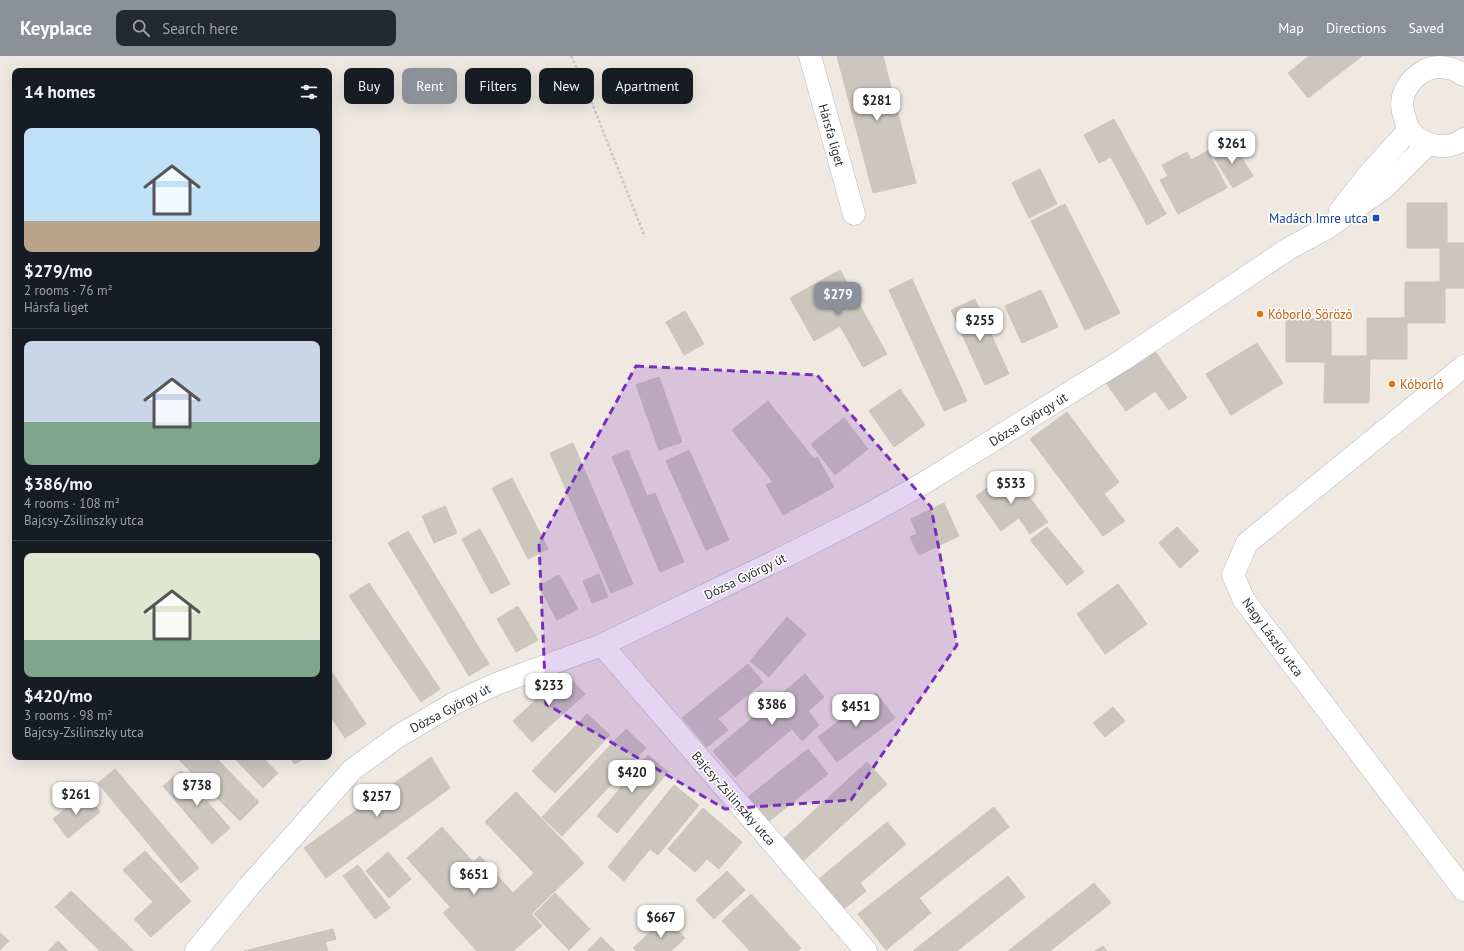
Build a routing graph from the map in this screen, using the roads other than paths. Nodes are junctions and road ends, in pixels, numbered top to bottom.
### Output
1 (810, 56) edge
2 (1462, 70) edge
3 (1409, 130) junction
4 (1464, 139) edge
5 (1428, 144) junction
6 (854, 214) dead end
7 (1327, 228) junction
8 (1464, 366) edge
9 (602, 645) junction
10 (1464, 890) edge
11 (196, 951) edge
12 (866, 951) edge

1 - 6 street, Hársfa liget
2 - 3 street
3 - 5 street
3 - 7 street
4 - 5 street
5 - 7 street, Dózsa György út
7 - 9 street, Dózsa György út
8 - 10 street, Nagy László utca
9 - 11 street, Dózsa György út
9 - 12 street, Bajcsy-Zsilinszky utca

